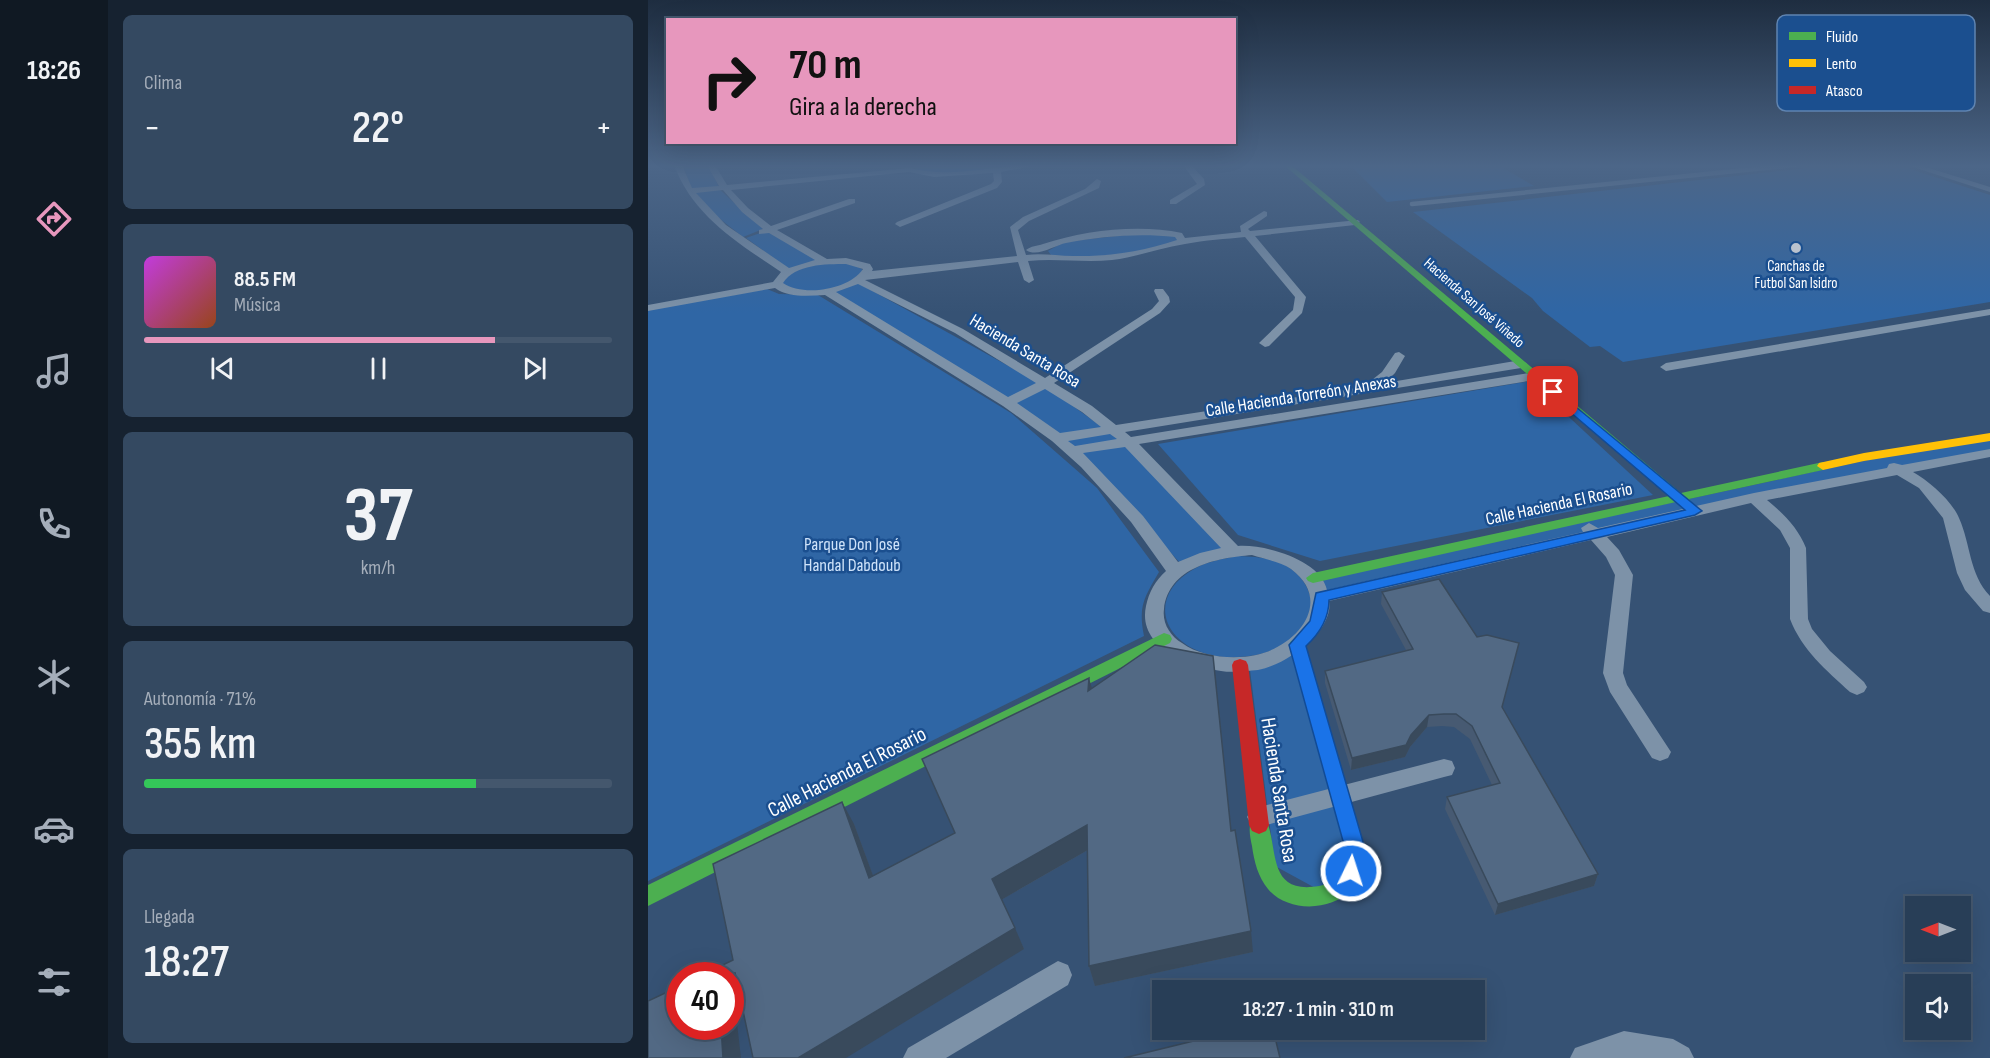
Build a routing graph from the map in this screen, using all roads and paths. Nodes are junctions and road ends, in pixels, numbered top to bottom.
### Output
1 (711, 214) edge
2 (751, 214) edge
3 (813, 214) edge
4 (924, 214) edge
5 (1039, 214) edge
6 (1264, 214) dead end
7 (1346, 214) edge
8 (1351, 219) junction
9 (900, 224) dead end
10 (768, 230) junction
11 (1246, 231) junction
12 (1181, 238) junction
13 (741, 239) junction
14 (1046, 252) junction
15 (1020, 255) junction
16 (825, 262) junction
17 (788, 272) junction
18 (864, 275) junction
19 (1029, 280) dead end
20 (777, 284) junction
21 (826, 291) junction
22 (1159, 291) dead end
23 (648, 308) edge
24 (1990, 312) edge
25 (1264, 343) dead end
26 (1399, 356) dead end
27 (1521, 364) junction
28 (1666, 368) dead end
29 (1535, 376) junction
30 (1046, 383) junction
31 (1363, 398) junction
32 (1008, 403) junction
33 (1114, 429) junction
34 (1990, 437) edge
35 (1057, 438) junction
36 (1129, 442) junction
37 (1071, 451) junction
38 (1990, 453) edge
39 (1875, 455) junction
40 (1898, 469) junction
41 (1679, 498) junction
42 (1754, 498) junction
43 (1695, 511) junction
44 (1580, 519) junction
45 (1594, 534) junction
46 (1234, 550) junction
47 (1176, 572) junction
48 (1312, 578) junction
49 (1321, 597) junction
50 (1990, 607) edge
51 (1164, 639) junction
52 (1297, 645) junction
53 (1240, 665) junction
54 (1857, 687) dead end
55 (1660, 752) dead end
56 (1444, 768) dead end
57 (1340, 796) junction
58 (1259, 818) junction
59 (648, 896) edge
60 (1058, 975) dead end
61 (918, 1058) edge
62 (1585, 1058) edge
63 (1679, 1058) edge

1 - 13 street
2 - 10 street
3 - 10 street
4 - 9 street
5 - 15 street
6 - 11 street
7 - 8 street, Hacienda San José Viñedo
8 - 11 street
8 - 27 street, Hacienda San José Viñedo
10 - 13 street
10 - 16 street
11 - 12 street
11 - 25 street
12 - 14 street
12 - 14 street
13 - 17 street
14 - 15 street
15 - 18 street
15 - 19 street
16 - 17 street
16 - 18 street
17 - 20 street
18 - 21 street
18 - 30 street, Hacienda Santa Rosa
20 - 21 street
20 - 23 street
21 - 32 street
22 - 30 street
24 - 28 street
26 - 31 street
27 - 29 street, Hacienda San José Viñedo
27 - 31 street, Calle Hacienda Torreón y Anexas
29 - 31 street, Calle Hacienda Torreón y Anexas
29 - 41 street, Hacienda San José Viñedo
30 - 32 street
30 - 33 street, Hacienda Santa Rosa
31 - 33 street, Calle Hacienda Torreón y Anexas
31 - 36 street, Calle Hacienda Torreón y Anexas
32 - 35 street
33 - 35 street, Calle Hacienda Torreón y Anexas
33 - 36 street, Hacienda Santa Rosa
34 - 39 street, Calle Hacienda El Rosario
35 - 37 street
36 - 37 street, Calle Hacienda Torreón y Anexas
36 - 46 street, Hacienda Santa Rosa
37 - 47 street
38 - 40 street, Calle Hacienda El Rosario
39 - 40 street
39 - 41 street, Calle Hacienda El Rosario
40 - 42 street, Calle Hacienda El Rosario
40 - 50 street
41 - 43 street, Hacienda San José Viñedo
41 - 44 street, Calle Hacienda El Rosario
42 - 43 street, Calle Hacienda El Rosario
42 - 54 street
43 - 45 street, Calle Hacienda El Rosario
44 - 45 street
44 - 48 street, Calle Hacienda El Rosario
45 - 49 street, Calle Hacienda El Rosario
45 - 55 street
46 - 47 street
46 - 48 street
47 - 51 street
48 - 49 street
49 - 52 street
51 - 53 street
51 - 59 street, Calle Hacienda El Rosario
52 - 53 street
52 - 57 street, Hacienda Santa Rosa
53 - 58 street, Hacienda Santa Rosa
56 - 57 street
57 - 58 street
57 - 58 street, Hacienda Santa Rosa
60 - 61 street
62 - 63 street

